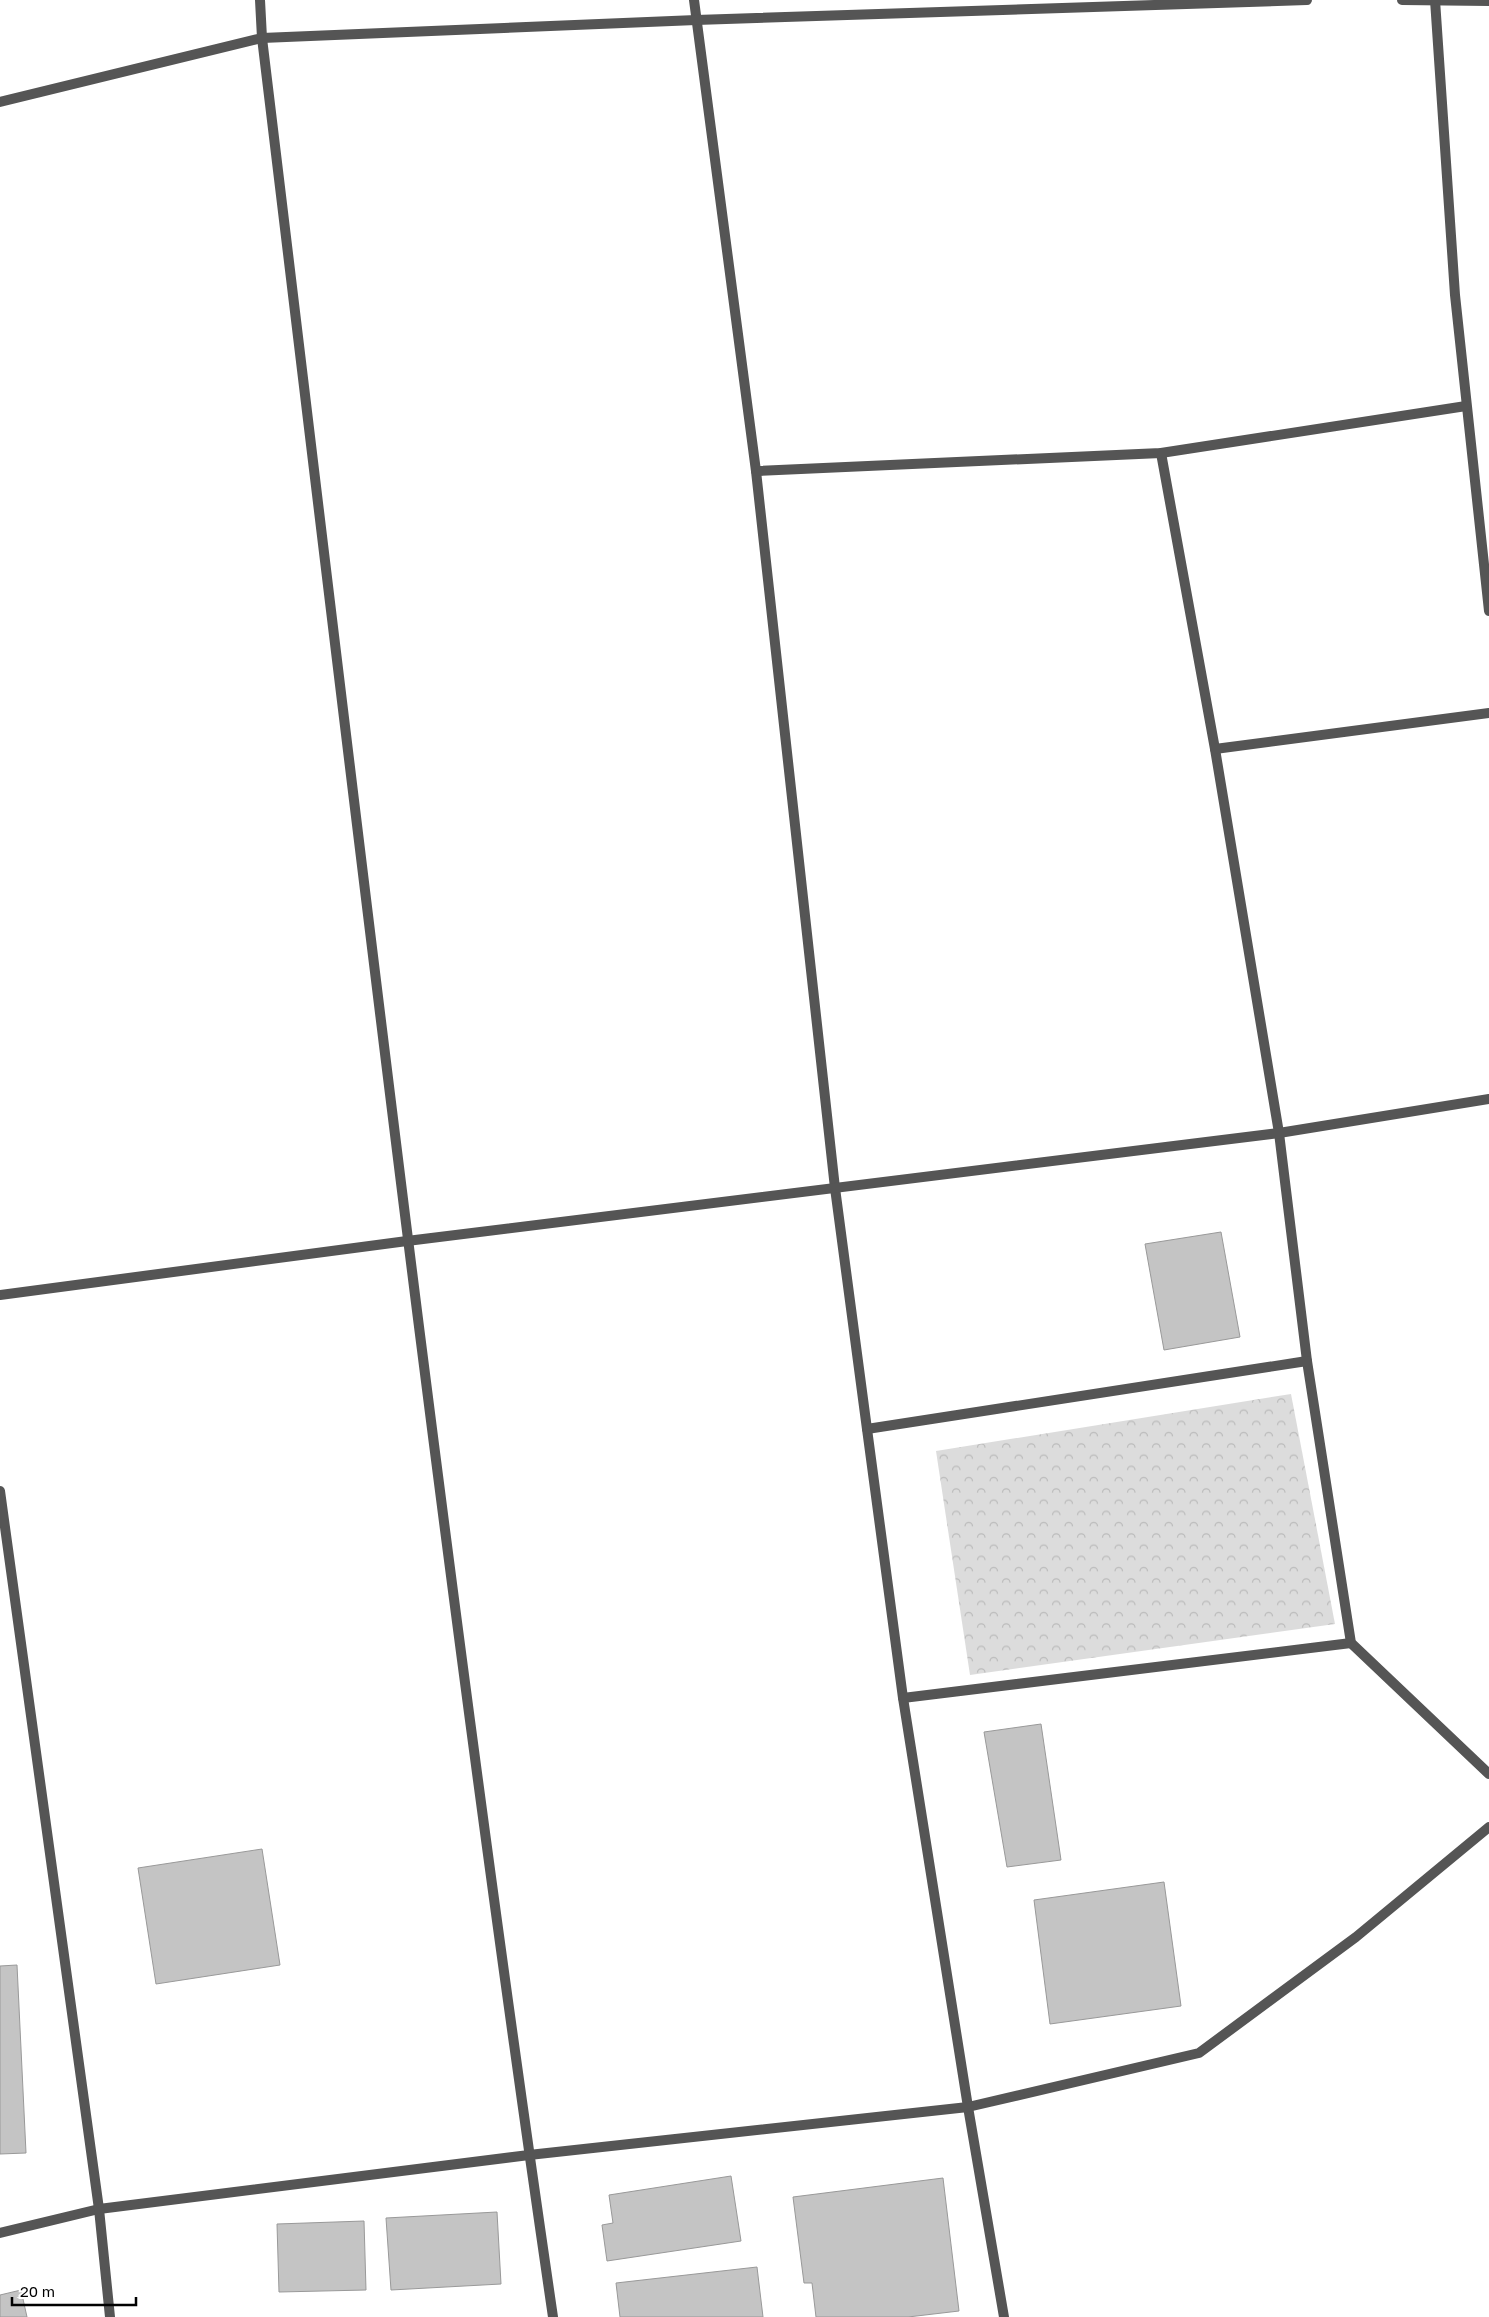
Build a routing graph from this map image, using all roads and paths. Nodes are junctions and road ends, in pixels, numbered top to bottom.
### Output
1 (260, 0) edge
2 (694, 0) edge
3 (1307, 0) edge
4 (1402, 0) edge
5 (1435, 0) edge
6 (1489, 1) edge
7 (696, 20) junction
8 (262, 38) junction
9 (0, 102) edge
10 (1466, 406) junction
11 (1161, 453) junction
12 (756, 471) junction
13 (1489, 610) edge
14 (1489, 713) edge
15 (1215, 749) junction
16 (1489, 1099) edge
17 (1279, 1133) junction
18 (836, 1188) junction
19 (407, 1241) junction
20 (0, 1295) edge
21 (1307, 1361) junction
22 (867, 1429) junction
23 (0, 1491) edge
24 (1351, 1643) junction
25 (903, 1698) junction
26 (1489, 1774) edge
27 (1489, 1827) edge
28 (968, 2107) junction
29 (529, 2155) junction
30 (100, 2209) junction
31 (0, 2233) edge
32 (110, 2317) edge
33 (553, 2317) edge
34 (1004, 2317) edge

1 - 8 street
2 - 7 street
3 - 7 street
4 - 5 street
5 - 6 street
5 - 10 street
7 - 8 street
7 - 12 street
8 - 9 street
8 - 19 street
10 - 11 street
10 - 13 street
11 - 12 street
11 - 15 street
12 - 18 street
14 - 15 street
15 - 17 street
16 - 17 street
17 - 18 street
17 - 21 street
18 - 19 street
18 - 22 street
19 - 20 street
19 - 29 street
21 - 22 street
21 - 24 street
22 - 25 street
23 - 30 street
24 - 25 street
24 - 26 street
25 - 28 street
27 - 28 street
28 - 29 street
28 - 34 street
29 - 30 street
29 - 33 street
30 - 31 street
30 - 32 street

